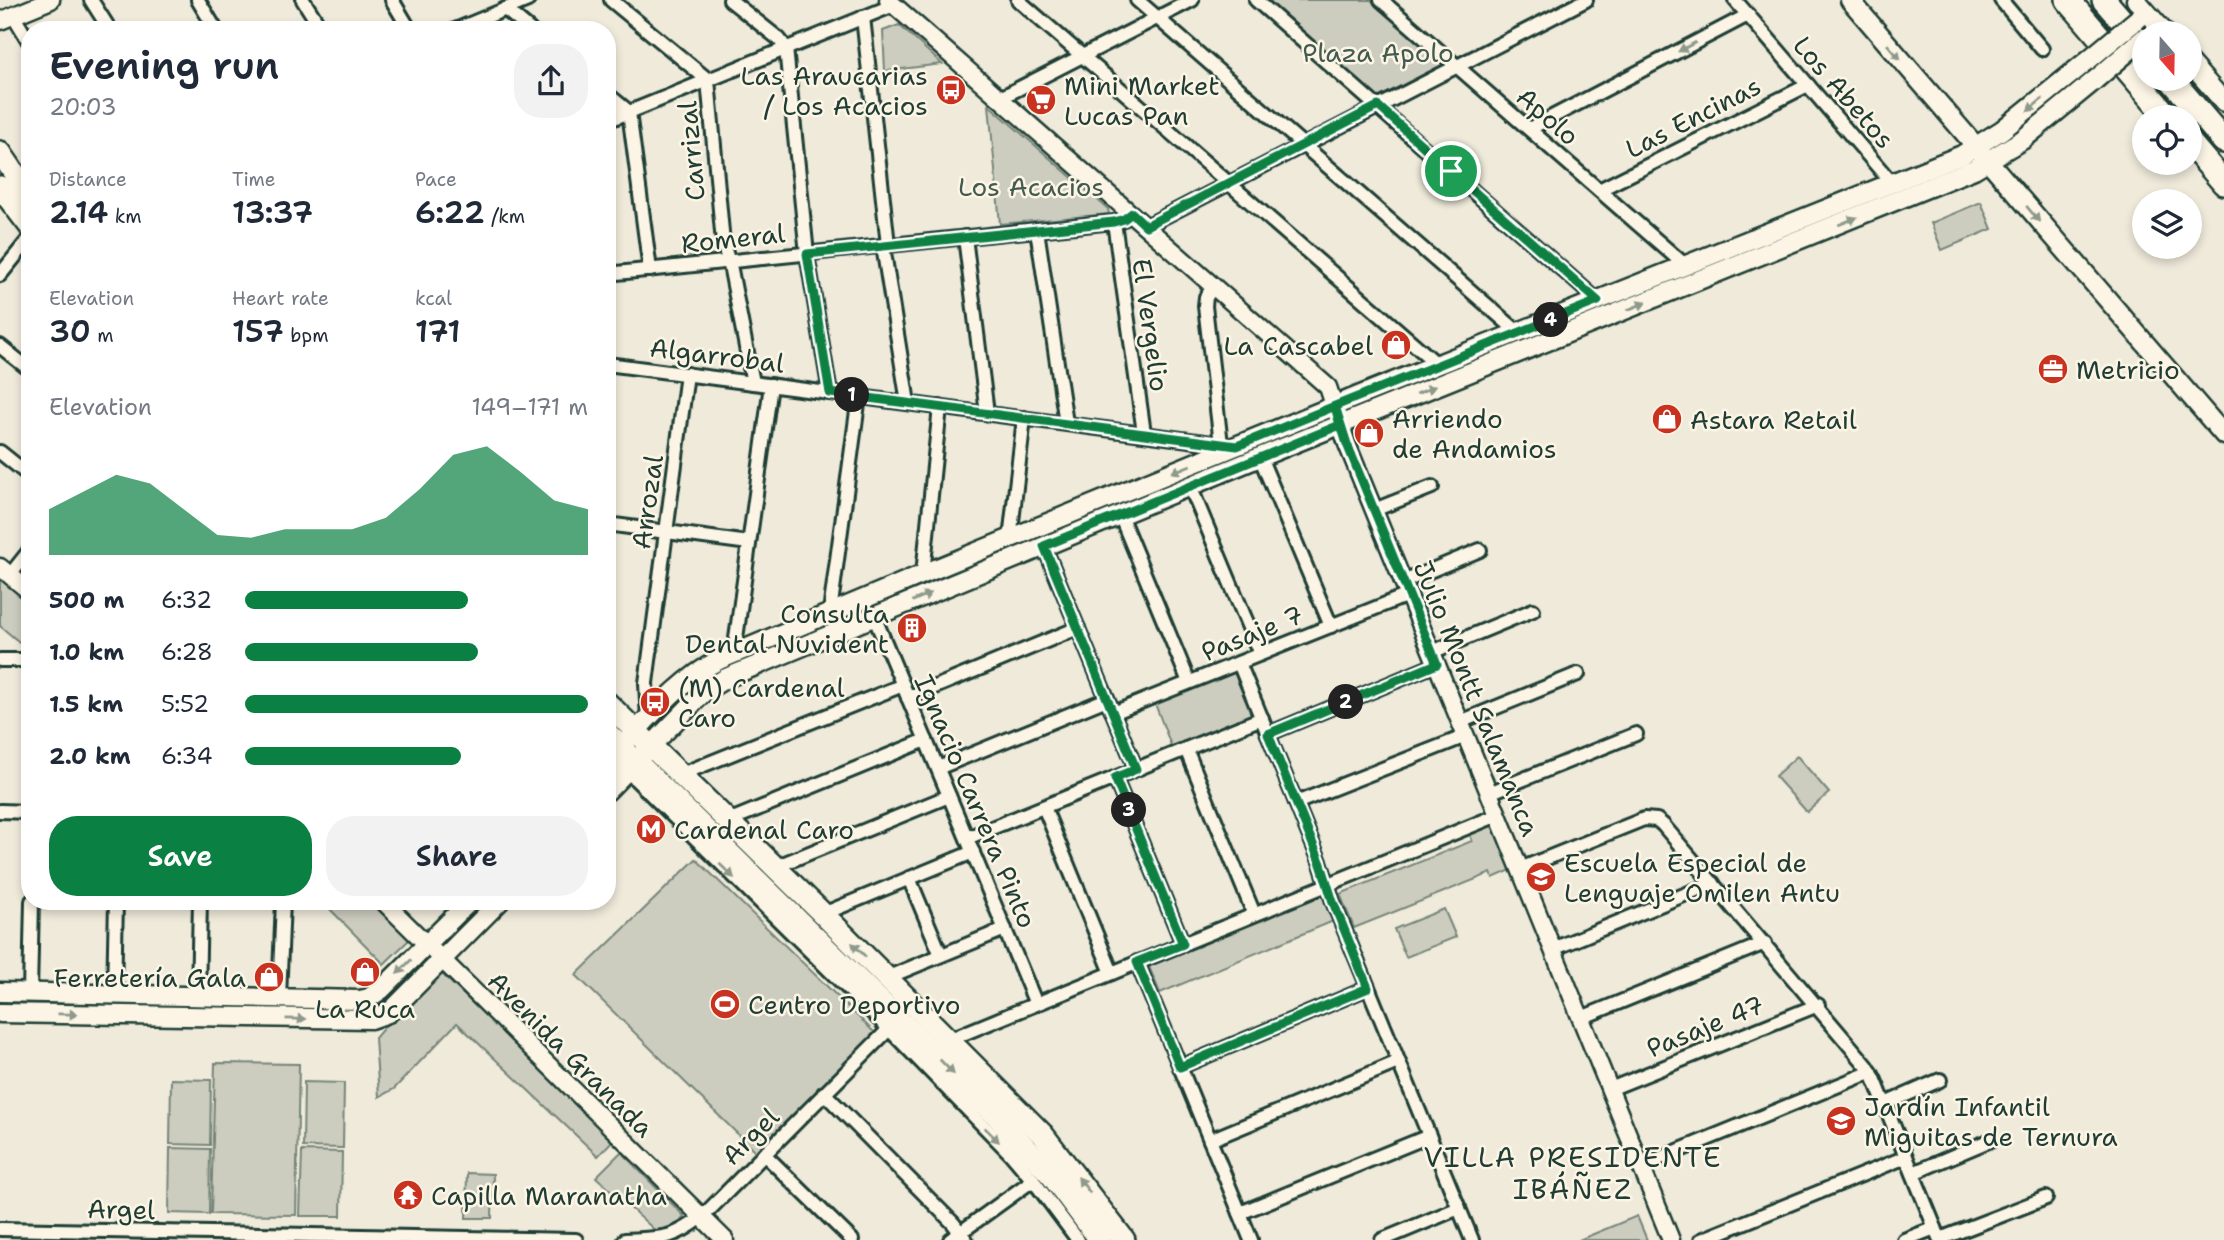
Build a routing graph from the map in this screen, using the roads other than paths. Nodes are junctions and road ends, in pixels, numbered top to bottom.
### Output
1 (51, 0) edge
2 (91, 0) edge
3 (198, 0) edge
4 (303, 0) edge
5 (392, 0) edge
6 (488, 0) edge
7 (528, 0) edge
8 (611, 0) edge
9 (730, 0) edge
10 (1018, 0) edge
11 (1137, 0) edge
12 (1192, 0) edge
13 (1256, 0) edge
14 (1586, 0) edge
15 (1735, 0) edge
16 (1850, 0) edge
17 (2001, 0) edge
18 (2068, 0) edge
19 (2104, 0) edge
20 (1384, 1) edge
21 (891, 2) edge
22 (2141, 9) edge
23 (500, 11) junction
24 (1748, 15) junction
25 (863, 17) junction
26 (1157, 17) junction
27 (7, 18) edge
28 (104, 21) edge
29 (211, 21) edge
30 (316, 21) edge
31 (405, 21) edge
32 (476, 21) edge
33 (516, 21) edge
34 (21, 33) edge
35 (2132, 33) edge
36 (786, 48) junction
37 (2132, 48) edge
38 (2042, 49) dead end
39 (1082, 56) junction
40 (1458, 67) junction
41 (2202, 77) edge
42 (708, 80) junction
43 (1808, 85) junction
44 (2181, 91) edge
45 (1000, 98) junction
46 (616, 101) edge
47 (2224, 102) edge
48 (2158, 105) edge
49 (1378, 106) junction
50 (629, 112) junction
51 (616, 117) edge
52 (1529, 129) junction
53 (2224, 141) edge
54 (1302, 145) junction
55 (1976, 147) junction
56 (0, 152) edge
57 (2202, 157) edge
58 (1988, 162) junction
59 (1891, 182) junction
60 (21, 183) edge
61 (2224, 183) edge
62 (1228, 184) junction
63 (0, 187) edge
64 (1598, 190) junction
65 (1132, 213) junction
66 (1114, 222) junction
67 (21, 226) edge
68 (1146, 226) junction
69 (1037, 230) junction
70 (965, 237) junction
71 (1744, 242) junction
72 (886, 246) junction
73 (21, 248) edge
74 (807, 254) junction
75 (1752, 259) junction
76 (728, 262) junction
77 (1686, 266) junction
78 (650, 270) junction
79 (616, 273) edge
80 (0, 275) edge
81 (1214, 286) junction
82 (1598, 301) junction
83 (1519, 333) junction
84 (0, 346) edge
85 (21, 363) edge
86 (616, 365) edge
87 (1438, 365) junction
88 (687, 374) junction
89 (753, 383) junction
90 (771, 385) junction
91 (830, 393) junction
92 (859, 396) junction
93 (908, 403) junction
94 (1335, 406) junction
95 (940, 407) junction
96 (987, 413) junction
97 (1024, 418) junction
98 (1066, 423) junction
99 (1340, 425) junction
100 (1144, 433) junction
101 (2224, 435) edge
102 (1229, 445) junction
103 (0, 453) edge
104 (1260, 457) junction
105 (21, 469) edge
106 (1190, 486) junction
107 (1432, 487) dead end
108 (1380, 508) junction
109 (1120, 515) junction
110 (616, 525) edge
111 (666, 531) junction
112 (1010, 539) junction
113 (749, 542) junction
114 (1044, 546) junction
115 (1480, 550) dead end
116 (21, 558) edge
117 (5, 571) edge
118 (923, 573) junction
119 (21, 584) edge
120 (1406, 588) junction
121 (1532, 610) dead end
122 (830, 612) junction
123 (874, 617) junction
124 (1331, 626) junction
125 (1078, 628) junction
126 (734, 653) junction
127 (1260, 654) junction
128 (1434, 658) junction
129 (0, 660) edge
130 (21, 660) edge
131 (1239, 663) junction
132 (1578, 674) dead end
133 (1189, 682) junction
134 (903, 685) junction
135 (908, 698) junction
136 (1107, 699) junction
137 (1113, 713) junction
138 (1262, 718) junction
139 (616, 726) edge
140 (1463, 729) junction
141 (1268, 734) junction
142 (1636, 734) dead end
143 (926, 740) junction
144 (625, 748) edge
145 (1186, 749) junction
146 (937, 768) junction
147 (1136, 769) junction
148 (616, 770) edge
149 (679, 775) junction
150 (1115, 778) junction
151 (1489, 793) junction
152 (949, 796) junction
153 (1296, 803) junction
154 (1044, 807) junction
155 (0, 811) edge
156 (21, 812) edge
157 (1498, 815) junction
158 (728, 821) junction
159 (967, 838) junction
160 (972, 852) junction
161 (775, 867) junction
162 (1520, 869) junction
163 (909, 878) junction
164 (1713, 883) junction
165 (1328, 884) junction
166 (32, 910) edge
167 (116, 910) edge
168 (200, 910) edge
169 (284, 910) edge
170 (392, 910) edge
171 (461, 910) edge
172 (491, 910) edge
173 (823, 914) junction
174 (1254, 915) junction
175 (1005, 929) junction
176 (1765, 943) junction
177 (427, 944) junction
178 (1183, 944) junction
179 (1553, 949) junction
180 (941, 955) junction
181 (443, 961) junction
182 (1137, 962) junction
183 (1112, 973) junction
184 (887, 978) junction
185 (1368, 988) junction
186 (0, 992) edge
187 (30, 993) junction
188 (114, 994) junction
189 (198, 996) junction
190 (279, 998) junction
191 (1036, 1004) junction
192 (1818, 1005) junction
193 (0, 1013) edge
194 (1581, 1018) junction
195 (889, 1029) junction
196 (948, 1040) junction
197 (1398, 1062) junction
198 (1180, 1067) junction
199 (1871, 1072) junction
200 (1940, 1080) dead end
201 (1610, 1089) junction
202 (824, 1093) junction
203 (1885, 1104) junction
204 (1429, 1136) junction
205 (1210, 1140) junction
206 (1991, 1140) dead end
207 (764, 1154) junction
208 (1906, 1157) junction
209 (1641, 1166) junction
210 (1913, 1173) junction
211 (1032, 1180) junction
212 (2046, 1198) dead end
213 (1459, 1208) junction
214 (1240, 1213) junction
215 (702, 1217) junction
216 (0, 1229) edge
217 (25, 1235) edge
218 (109, 1236) edge
219 (1939, 1236) edge
220 (192, 1237) edge
221 (277, 1237) edge
222 (718, 1237) edge
223 (358, 1238) edge
224 (959, 1238) edge
225 (442, 1239) edge
226 (526, 1240) edge
227 (576, 1240) edge
228 (625, 1240) edge
229 (852, 1240) edge
230 (1078, 1240) edge
231 (1100, 1240) edge
232 (1124, 1240) edge
233 (1251, 1240) edge
234 (1382, 1240) edge
235 (1472, 1240) edge
236 (1671, 1240) edge
237 (1701, 1240) edge
238 (1904, 1240) edge

1 - 27 street
2 - 28 street
3 - 29 street
4 - 30 street
5 - 31 street
6 - 23 street
7 - 23 street
8 - 42 street, Carrizal
9 - 36 street
10 - 39 street
11 - 26 street
12 - 26 street
13 - 49 street
14 - 40 street
15 - 24 street, Los Abetos
16 -> 55 main road
17 - 38 street
18 - 48 highway
19 - 35 highway
20 - 40 street, Apolo
21 - 25 street
21 - 45 street
22 -> 55 main road, bridge
23 - 32 street
23 - 33 street
24 - 43 street, Los Abetos
24 -> 52 street
25 - 36 street
25 - 72 street
26 - 39 street
26 - 54 street
27 - 34 street
36 - 42 street
36 - 74 street
37 - 58 main road, bridge
39 - 45 street
39 - 62 street
40 - 49 street
40 - 52 street, Apolo
41 - 47 main road
42 - 50 street
42 - 76 street, Carrizal
43 - 59 street, Los Abetos
43 - 64 street, Las Encinas
44 - 53 highway
45 - 65 street
46 - 50 street
49 - 54 street
49 - 82 street
50 - 51 street
50 - 78 street
52 - 64 street, Apolo
54 - 62 street
54 - 83 street
55 - 58 main road
55 - 59 main road
56 - 60 main road
57 - 61 highway
75 -> 58 main road
58 -> 101 main road
59 - 71 main road
62 - 68 street
62 - 87 street
63 - 67 main road
64 - 77 street, Apolo
65 - 66 street
65 - 68 street
66 - 69 street, Romeral
66 - 100 street, El Vergelio
68 - 81 street
69 - 70 street, Romeral
69 - 98 street
70 - 72 street, Romeral
70 - 96 street
71 - 75 main road
71 - 77 main road
72 - 74 street, Romeral
72 - 93 street
73 - 80 street
74 - 76 street, Romeral
74 - 91 street
99 -> 75 main road
76 - 78 street, Romeral
76 - 89 street, Carrizal
77 - 82 main road
78 - 79 street, Romeral
81 - 94 street
81 - 102 street
82 - 83 main road
83 - 87 main road
84 - 85 street
86 - 88 street, Algarrobal
87 - 94 main road
88 - 89 street, Algarrobal
88 - 111 street, Arrozal
89 - 90 street, Algarrobal
90 - 91 street, Algarrobal
90 - 113 street
91 - 92 street, Algarrobal
92 - 93 street, Algarrobal
92 - 122 street
93 - 95 street, Algarrobal
94 - 99 street, Julio Montt Salamanca
94 - 102 main road
95 - 96 street, Algarrobal
95 - 118 street
96 - 97 street, Algarrobal
97 - 98 street, Algarrobal
97 - 112 street
98 - 100 street, Algarrobal
99 - 104 main road
99 - 108 street, Julio Montt Salamanca
100 - 102 street, Algarrobal
102 -> 112 main road
103 - 105 street
104 - 106 main road
104 - 124 street
106 - 109 main road
106 - 127 street
107 - 108 street
108 - 120 street, Julio Montt Salamanca
109 - 114 main road
109 - 133 street
110 - 111 street
111 - 113 street
111 - 144 street, Arrozal
112 - 118 main road
113 - 126 street
123 -> 114 main road
114 - 125 street
115 - 120 street, Pasaje 7
116 - 117 street
117 - 119 street
118 - 122 main road
120 - 124 street, Pasaje 7
120 - 128 street, Julio Montt Salamanca
121 - 128 street
122 - 126 main road
123 - 134 street, Ignacio Carrera Pinto
123 - 144 main road
124 - 127 street, Pasaje 7
125 - 135 street
125 - 136 street
126 - 144 main road
127 - 131 street, Pasaje 7
128 - 140 street, Julio Montt Salamanca
128 - 141 street
129 - 130 street
131 - 133 street, Pasaje 7
131 - 138 street
132 - 140 street
133 - 137 street, Pasaje 7
134 - 135 street, Ignacio Carrera Pinto
134 - 149 street
135 - 143 street, Ignacio Carrera Pinto
136 - 137 street
136 - 146 street
137 - 147 street
138 - 141 street
138 - 145 street
139 - 144 main road
140 - 151 street, Julio Montt Salamanca
140 - 153 street
141 - 153 street
142 - 151 street
143 - 146 street, Ignacio Carrera Pinto
143 - 158 street
144 - 148 main road
144 - 149 main road
144 -> 195 street
144 -> 231 main road
145 - 147 street
145 - 174 street
146 - 152 street, Ignacio Carrera Pinto
147 - 150 street
149 - 158 main road
150 - 154 street
150 - 178 street
151 - 157 street, Julio Montt Salamanca
152 - 159 street, Ignacio Carrera Pinto
152 - 161 street
153 - 165 street
154 - 159 street
154 - 183 street
155 - 156 street
157 - 162 street, Julio Montt Salamanca
157 - 165 street
158 - 161 main road
159 - 160 street, Ignacio Carrera Pinto
160 - 163 street
160 - 175 street, Ignacio Carrera Pinto
161 - 173 main road
162 - 164 street
162 - 179 street, Julio Montt Salamanca
163 - 173 street
163 - 180 street
164 - 176 street
164 - 179 street
165 - 174 street
165 - 185 street
166 - 187 street
167 - 188 street
168 - 189 street
169 - 190 street
170 - 177 street, Avenida Granada
171 - 177 main road
172 - 181 main road
184 -> 173 main road
174 - 178 street
175 - 180 street
175 - 191 street, Ignacio Carrera Pinto
176 - 192 street
176 - 194 street
177 - 181 street, Avenida Granada
177 -> 190 main road
178 - 182 street
179 - 194 street, Julio Montt Salamanca
180 - 184 street
193 -> 181 main road
181 - 215 street, Avenida Granada
182 - 183 street
182 - 198 street
183 - 191 street
184 - 196 main road
185 - 197 street
185 - 198 street
186 - 187 main road
187 - 188 main road
188 - 189 main road
189 - 190 main road
191 - 196 street
192 - 199 street
192 - 201 street, Pasaje 47
194 - 201 street, Julio Montt Salamanca
195 - 202 street, Argel
195 -> 211 street
232 -> 196 main road
197 - 204 street
197 - 205 street
198 - 205 street
199 - 203 street
199 - 209 street
200 - 203 street
201 - 209 street, Julio Montt Salamanca
202 - 207 street, Argel
202 - 224 street
203 - 208 street
204 - 213 street
204 - 214 street
205 - 214 street
206 - 210 street
207 - 215 street, Argel
207 - 229 street
208 - 210 street
208 - 237 street
209 - 236 street, Julio Montt Salamanca
210 - 219 street
211 - 224 street
211 - 230 street
212 - 219 street
213 - 234 street
213 - 235 street
214 - 233 street
215 - 222 street, Avenida Granada
215 - 228 street, Argel
216 - 217 street, Argel
217 - 218 street, Argel
218 - 220 street, Argel
219 - 238 street
220 - 221 street, Argel
221 - 223 street, Argel
223 - 225 street, Argel
225 - 226 street, Argel
226 - 227 street, Argel

